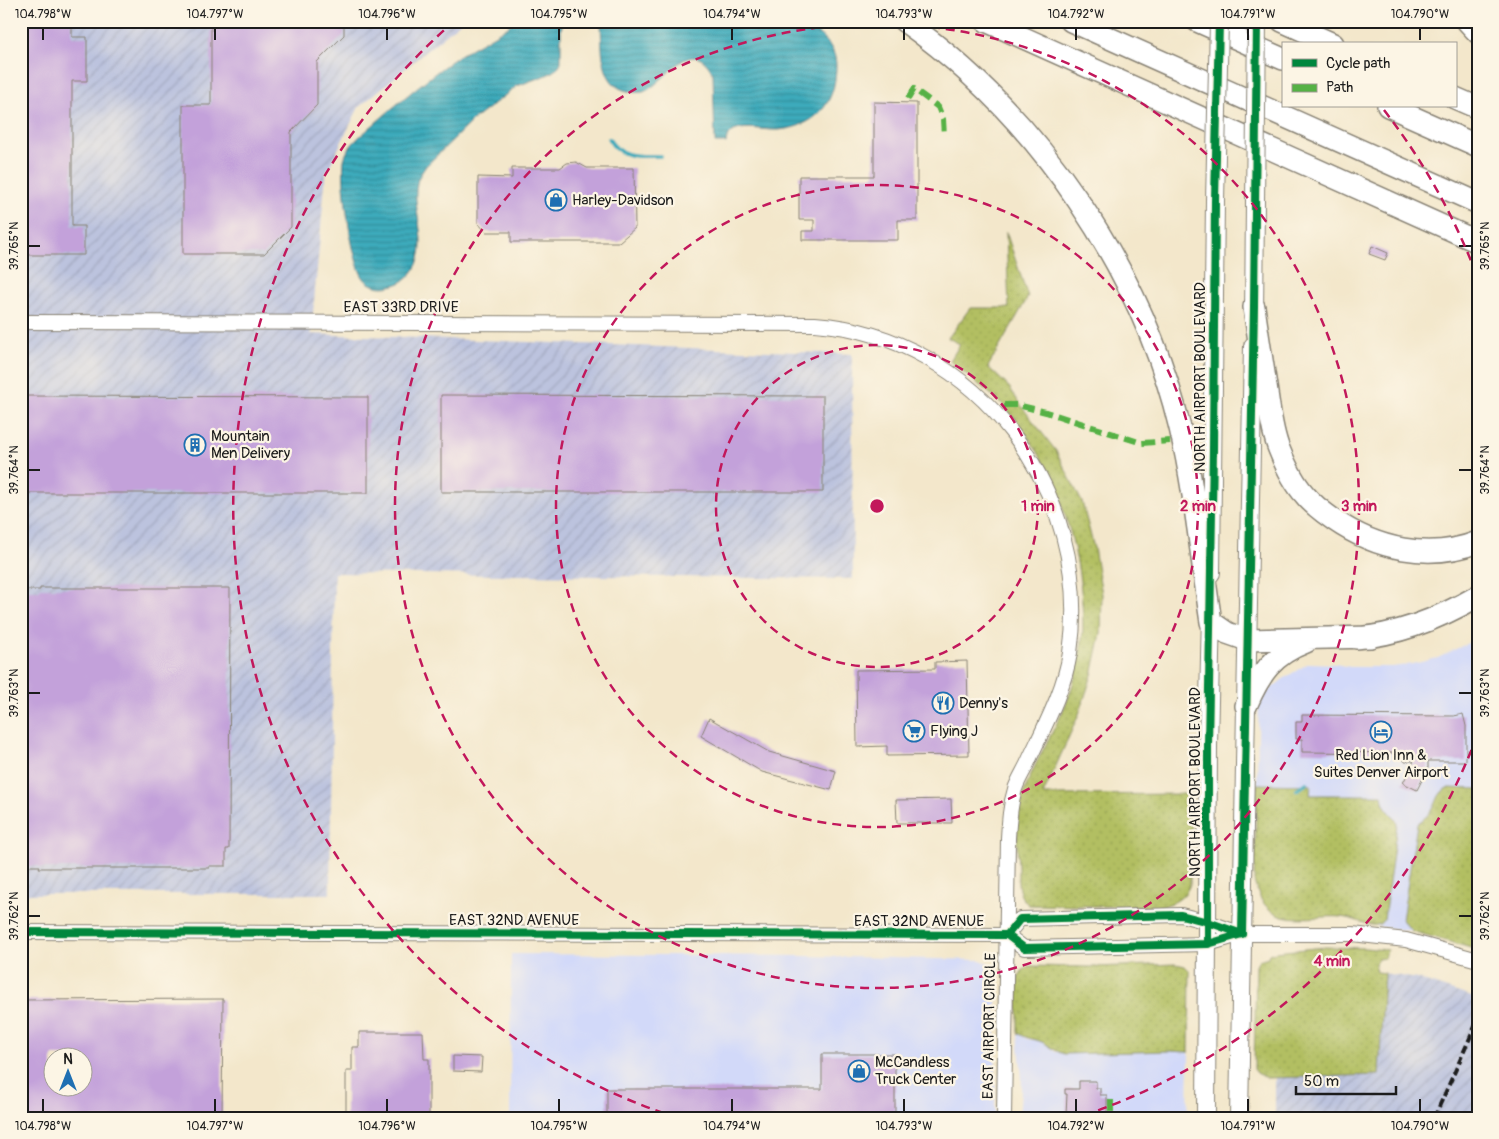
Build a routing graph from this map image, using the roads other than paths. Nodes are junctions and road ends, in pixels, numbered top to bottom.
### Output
1 (904, 21) edge
2 (986, 21) edge
3 (1071, 21) edge
4 (1197, 21) edge
5 (1219, 21) edge
6 (1257, 21) edge
7 (1282, 21) edge
8 (1468, 21) edge
9 (1478, 33) edge
10 (1329, 42) edge
11 (1282, 59) edge
12 (1456, 98) edge
13 (1392, 108) edge
14 (1478, 108) edge
15 (1478, 146) edge
16 (1478, 203) edge
17 (1478, 242) edge
18 (1254, 307) junction
19 (21, 322) edge
20 (1478, 542) edge
21 (1478, 596) edge
22 (1210, 622) junction
23 (1371, 637) junction
24 (1247, 640) junction
25 (1246, 706) junction
26 (1208, 922) junction
27 (21, 932) edge
28 (1242, 934) junction
29 (1007, 935) junction
30 (1208, 944) junction
31 (1478, 960) edge
32 (1004, 1118) edge
33 (1206, 1118) edge
34 (1240, 1118) edge

1 - 22 highway
2 - 17 highway
3 - 16 highway
4 - 11 highway
5 - 22 main road, NORTH AIRPORT BOULEVARD, bridge
6 - 18 main road, bridge
7 - 10 highway
8 - 9 highway
12 - 14 highway
13 - 15 highway
18 - 20 highway
18 - 24 main road
19 - 29 street, EAST 33RD DRIVE
21 - 23 highway
22 - 24 highway
22 - 26 main road, NORTH AIRPORT BOULEVARD
23 - 24 highway
23 - 25 highway
24 - 25 main road
25 - 28 main road
26 - 28 street
26 - 29 street
26 - 30 main road, NORTH AIRPORT BOULEVARD
27 - 29 street, EAST 32ND AVENUE
28 - 30 street
28 - 31 street
28 - 34 main road
29 - 30 street
29 - 32 street, EAST AIRPORT CIRCLE
30 - 33 main road, NORTH AIRPORT BOULEVARD

